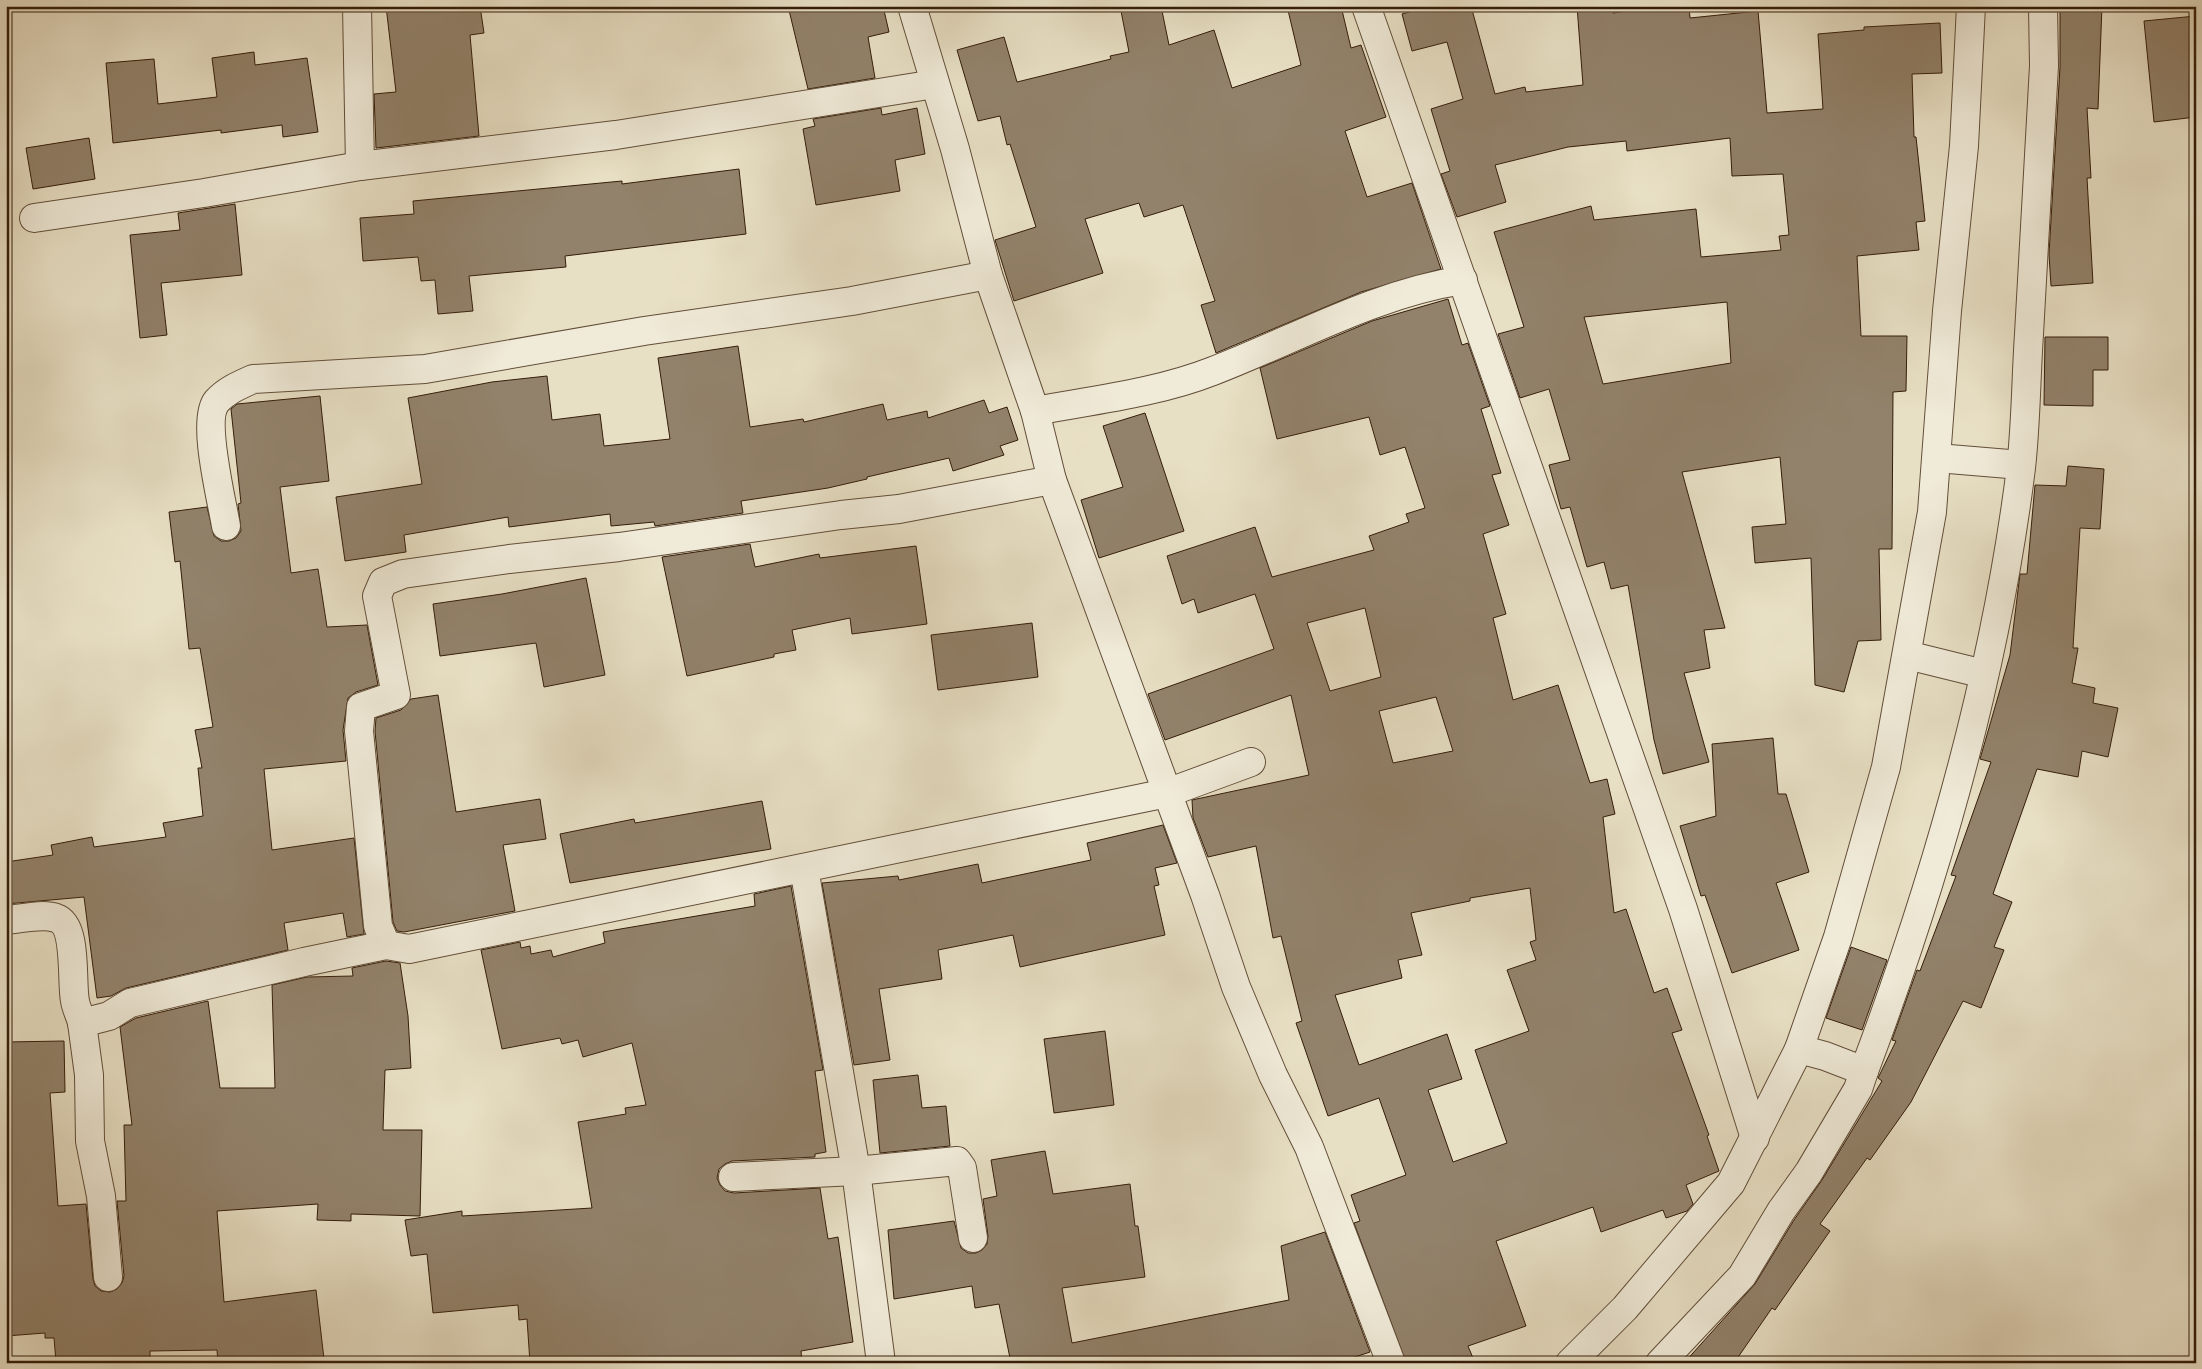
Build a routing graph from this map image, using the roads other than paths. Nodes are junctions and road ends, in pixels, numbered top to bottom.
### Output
1 (356, 6) edge
2 (912, 6) edge
3 (1366, 6) edge
4 (1971, 6) edge
5 (2043, 6) edge
6 (936, 84) junction
7 (360, 166) junction
8 (34, 218) dead end
9 (988, 275) junction
10 (1463, 280) junction
11 (1035, 411) junction
12 (1950, 459) junction
13 (2011, 464) junction
14 (1052, 480) junction
15 (226, 526) dead end
16 (1919, 658) junction
17 (1974, 671) junction
18 (1251, 762) dead end
19 (1167, 794) junction
20 (804, 868) junction
21 (6, 920) edge
22 (386, 945) junction
23 (82, 1023) junction
24 (1800, 1049) junction
25 (1846, 1064) junction
26 (1755, 1138) junction
27 (856, 1171) junction
28 (733, 1178) dead end
29 (973, 1238) dead end
30 (108, 1277) dead end
31 (880, 1363) edge
32 (1391, 1363) edge
33 (1570, 1363) edge
34 (1660, 1363) edge

1 - 7 street
2 - 6 street
3 - 10 street
4 - 12 street
5 - 13 street
6 - 7 street
6 - 9 street
7 - 8 street
9 - 11 street
9 - 15 street
10 - 11 street
10 - 26 street
11 - 14 street
12 - 13 street
12 - 16 street
13 - 17 street
14 - 19 street
14 - 22 street
16 - 17 street
16 - 24 street
17 - 25 street
18 - 19 street
19 - 20 street
19 - 32 street
20 - 22 street
20 - 27 street
21 - 23 street
22 - 23 street
23 - 30 street
24 - 25 street
24 - 26 street
25 - 34 street
26 - 33 street
27 - 28 street
27 - 29 street
27 - 31 street

